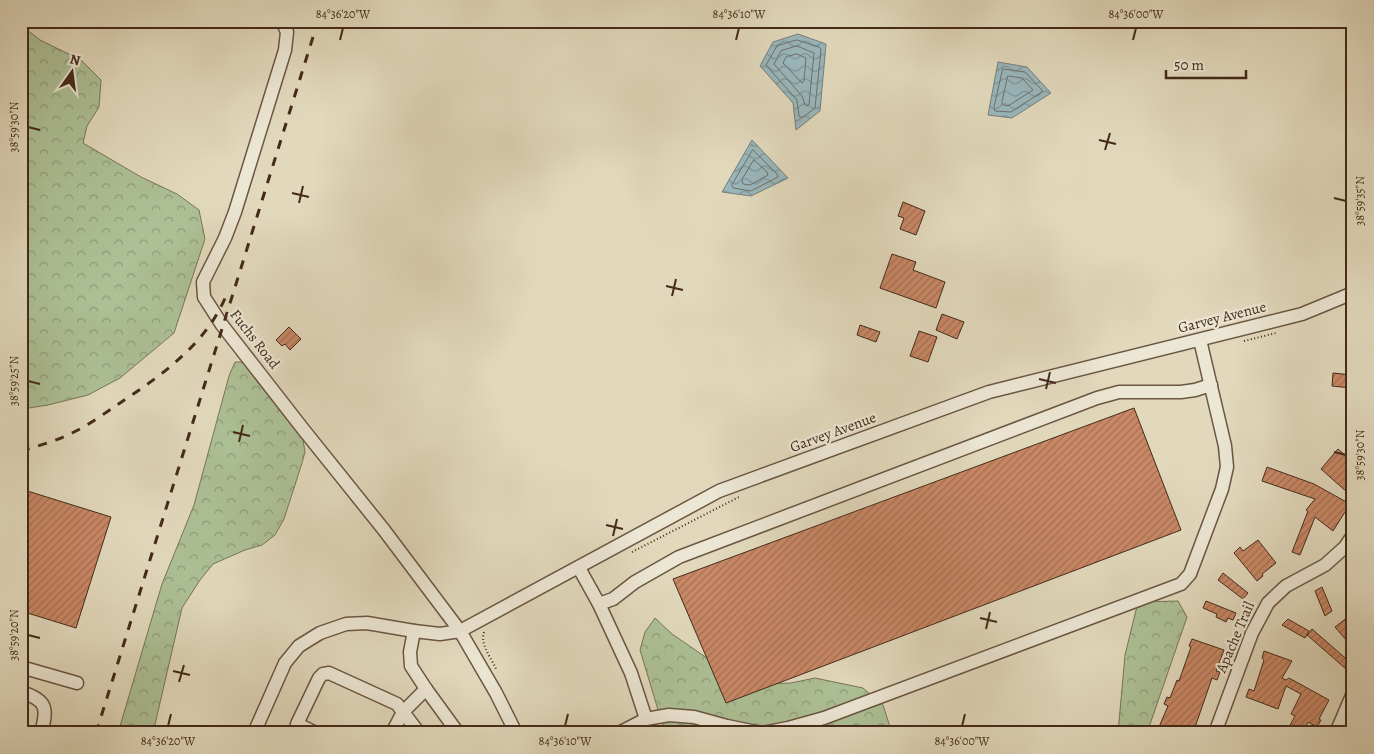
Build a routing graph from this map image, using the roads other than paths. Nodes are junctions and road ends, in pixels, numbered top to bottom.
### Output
1 (282, 21) edge
2 (1353, 293) edge
3 (1200, 340) junction
4 (1211, 386) junction
5 (1353, 535) edge
6 (579, 568) junction
7 (599, 604) junction
8 (414, 631) junction
9 (460, 631) junction
10 (21, 667) edge
11 (77, 683) dead end
12 (426, 690) junction
13 (21, 692) edge
14 (1353, 693) edge
15 (403, 712) junction
16 (646, 719) junction
17 (41, 733) edge
18 (254, 733) edge
19 (316, 733) edge
20 (392, 733) edge
21 (419, 733) edge
22 (458, 733) edge
23 (516, 733) edge
24 (619, 733) edge
25 (762, 733) edge
26 (1214, 733) edge
27 (1336, 733) edge

1 - 9 street, Fuchs Road
2 - 3 street, Garvey Avenue
3 - 4 street
3 - 6 street, Garvey Avenue
4 - 7 street
4 - 25 street
5 - 26 street, Apache Trail
6 - 7 street
6 - 9 street, Garvey Avenue
7 - 16 street
8 - 9 street
8 - 12 street
8 - 18 street
9 - 23 street
10 - 11 street
12 - 15 street
12 - 22 street
13 - 17 street
14 - 27 street
15 - 19 street
15 - 20 street
15 - 21 street
16 - 24 street
16 - 25 street

